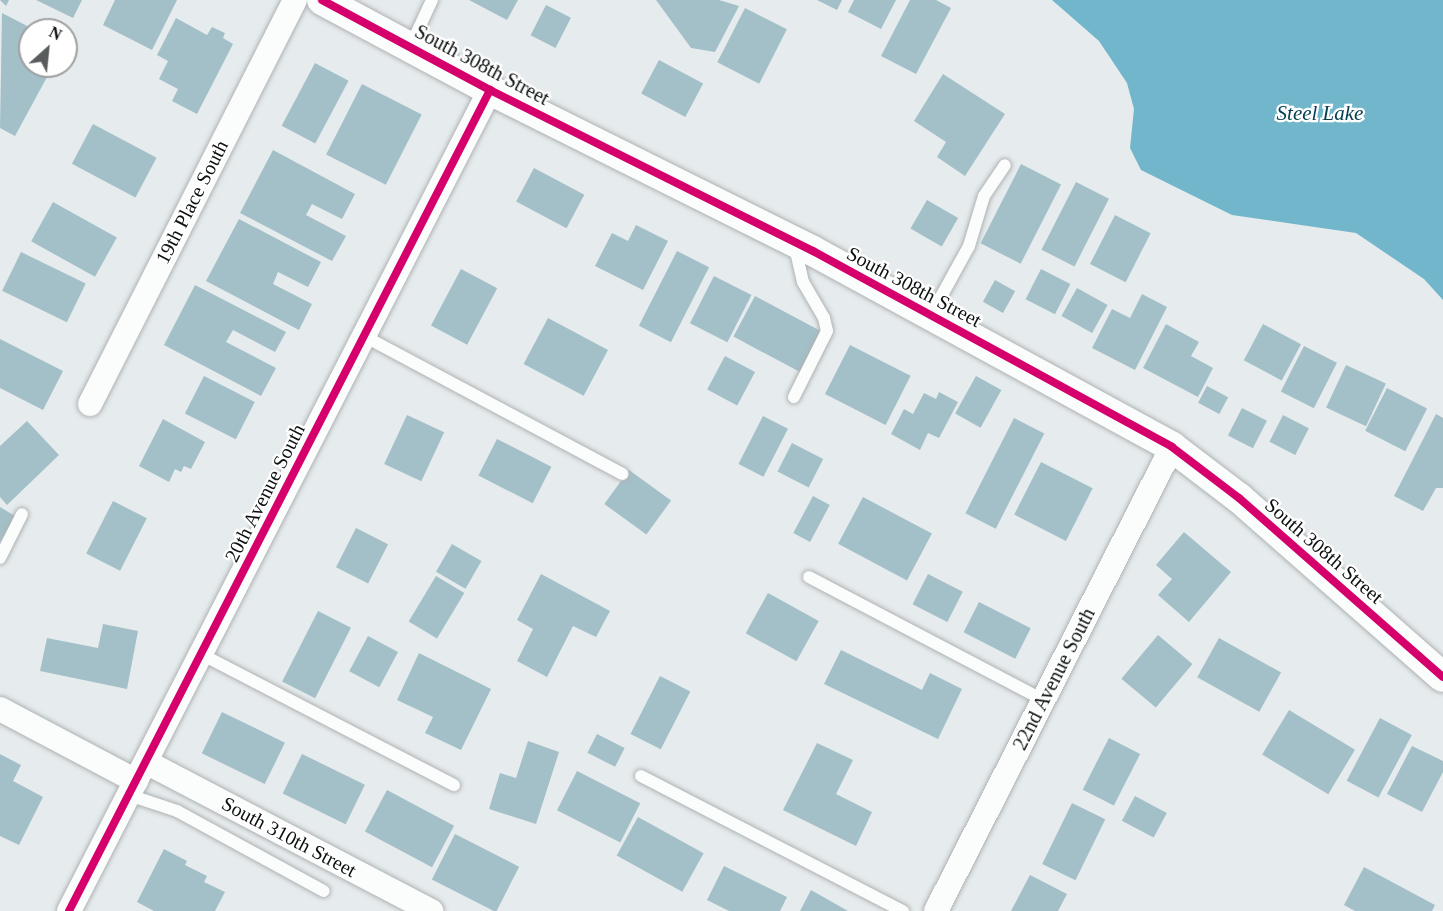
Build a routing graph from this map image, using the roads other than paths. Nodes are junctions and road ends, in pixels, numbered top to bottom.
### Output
1 (295, 0) edge
2 (322, 0) edge
3 (432, 0) edge
4 (411, 45) junction
5 (490, 90) junction
6 (1005, 165) dead end
7 (794, 242) junction
8 (931, 315) junction
9 (364, 336) junction
10 (794, 397) dead end
11 (90, 404) dead end
12 (1172, 447) junction
13 (622, 474) dead end
14 (22, 514) dead end
15 (0, 558) edge
16 (809, 577) dead end
17 (201, 654) junction
18 (1443, 677) edge
19 (1043, 700) junction
20 (0, 709) edge
21 (640, 776) dead end
22 (137, 779) junction
23 (454, 785) dead end
24 (324, 891) dead end
25 (69, 911) edge
26 (431, 911) edge
27 (903, 911) edge
28 (936, 911) edge

1 - 11 street, 19th Place South
2 - 4 street, South 308th Street
3 - 4 lane
4 - 5 street, South 308th Street
5 - 7 street, South 308th Street
5 - 9 street, 20th Avenue South
6 - 8 lane
7 - 8 street, South 308th Street
7 - 10 lane
8 - 12 street, South 308th Street
9 - 13 lane
9 - 17 street, 20th Avenue South
12 - 18 street, South 308th Street
12 - 19 street, 22nd Avenue South
14 - 15 lane
16 - 19 lane
17 - 22 street, 20th Avenue South
17 - 23 lane
19 - 28 street, 22nd Avenue South
20 - 22 street, South 310th Street
21 - 27 lane
22 - 24 lane
22 - 25 street, 20th Avenue South
22 - 26 street, South 310th Street

